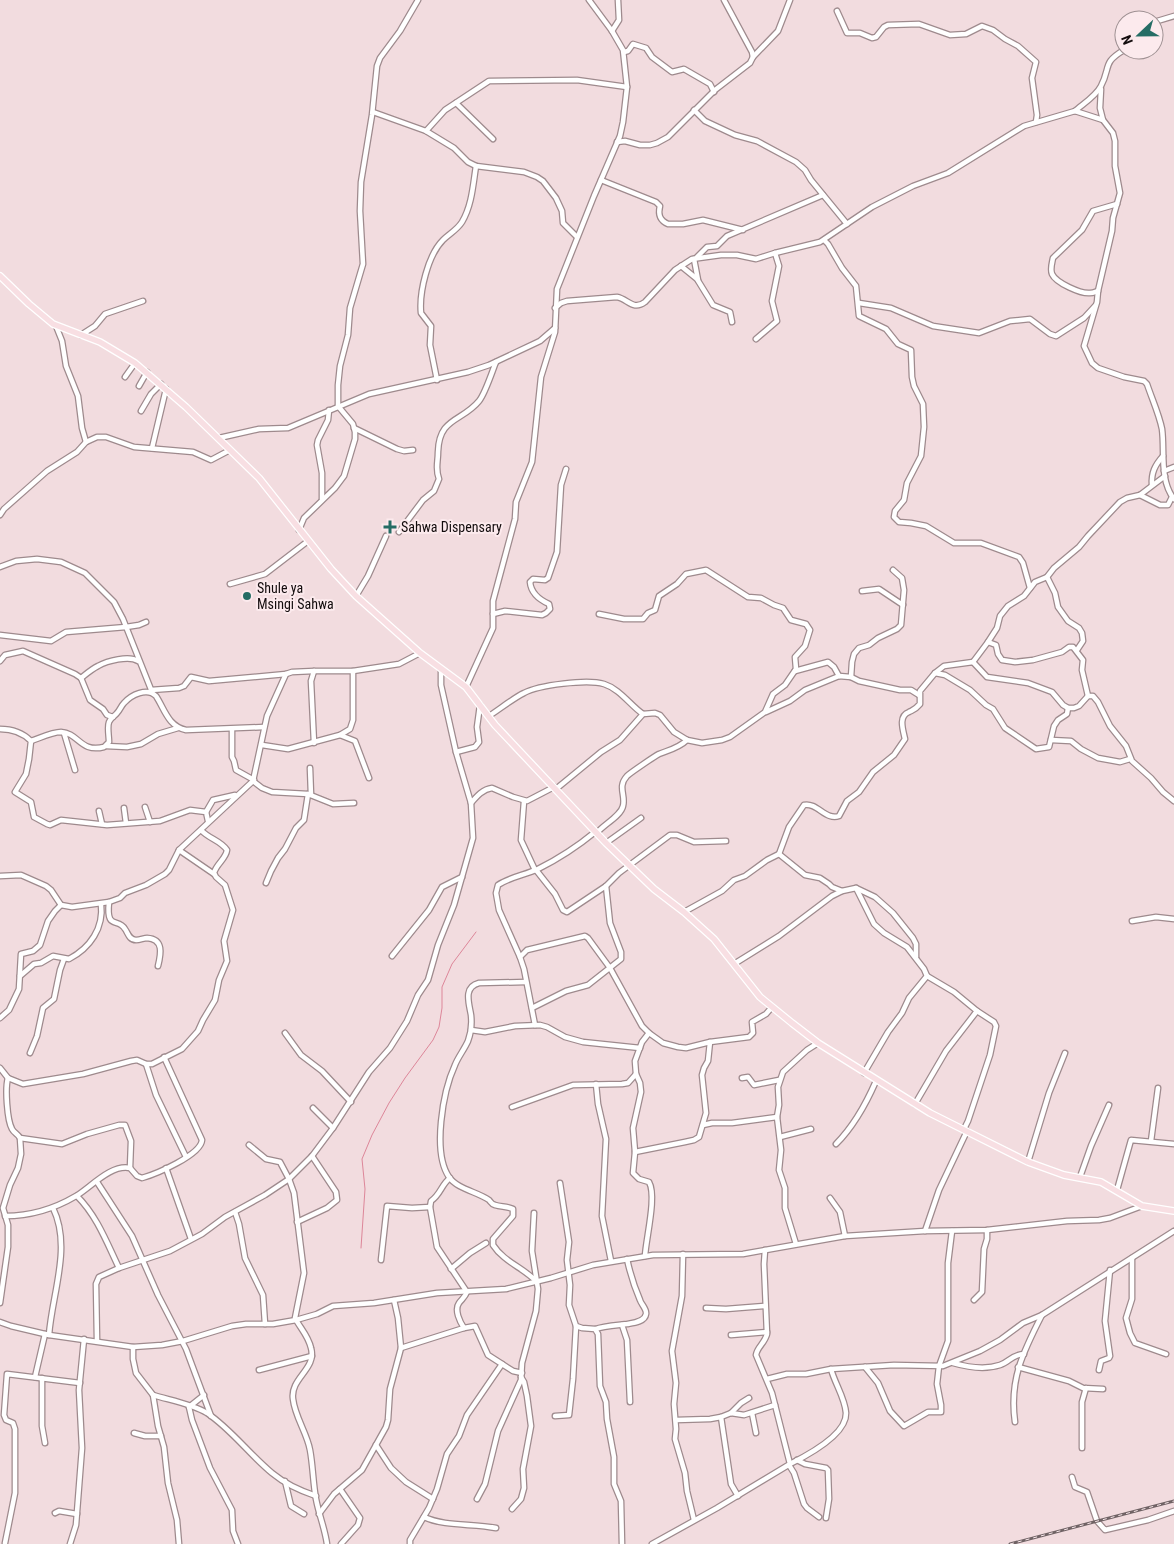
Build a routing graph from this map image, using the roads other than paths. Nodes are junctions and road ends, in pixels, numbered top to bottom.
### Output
1 (418, 0) edge
2 (589, 0) edge
3 (618, 0) edge
4 (724, 0) edge
5 (790, 0) edge
6 (837, 11) dead end
7 (612, 31) junction
8 (624, 52) junction
9 (753, 57) junction
10 (1114, 57) edge
11 (626, 87) junction
12 (1101, 87) junction
13 (714, 92) junction
14 (456, 103) junction
15 (694, 110) junction
16 (1075, 111) junction
17 (373, 112) junction
18 (1103, 120) junction
19 (1036, 122) junction
20 (426, 131) junction
21 (492, 139) dead end
22 (618, 142) junction
23 (476, 166) junction
24 (601, 180) junction
25 (823, 195) junction
26 (1118, 204) junction
27 (848, 224) junction
28 (743, 230) junction
29 (577, 236) junction
30 (824, 240) junction
31 (775, 253) junction
32 (695, 258) junction
33 (681, 266) junction
34 (0, 276) edge
35 (698, 281) junction
36 (1098, 291) junction
37 (143, 301) dead end
38 (859, 302) junction
39 (1097, 302) junction
40 (556, 308) junction
41 (732, 322) dead end
42 (56, 326) junction
43 (555, 328) junction
44 (81, 335) junction
45 (756, 339) dead end
46 (496, 362) junction
47 (136, 363) junction
48 (147, 372) junction
49 (124, 378) dead end
50 (437, 380) junction
51 (161, 384) junction
52 (139, 386) dead end
53 (166, 389) junction
54 (338, 406) junction
55 (329, 410) junction
56 (141, 411) dead end
57 (354, 428) junction
58 (219, 438) junction
59 (86, 442) junction
60 (152, 448) junction
61 (230, 450) junction
62 (413, 450) dead end
63 (1163, 456) junction
64 (1174, 467) edge
65 (566, 469) dead end
66 (1165, 473) junction
67 (1152, 485) junction
68 (1140, 495) junction
69 (1173, 498) edge
70 (322, 499) junction
71 (2, 507) edge
72 (0, 515) edge
73 (299, 530) junction
74 (399, 532) dead end
75 (386, 536) dead end
76 (308, 541) junction
77 (0, 567) edge
78 (893, 570) dead end
79 (1047, 577) junction
80 (230, 584) dead end
81 (1030, 588) junction
82 (862, 591) dead end
83 (356, 596) junction
84 (903, 605) junction
85 (493, 614) junction
86 (599, 614) dead end
87 (146, 622) dead end
88 (126, 627) junction
89 (0, 635) edge
90 (988, 642) junction
91 (1077, 650) junction
92 (420, 653) junction
93 (0, 661) edge
94 (139, 662) junction
95 (973, 662) junction
96 (440, 669) junction
97 (314, 671) junction
98 (353, 671) junction
99 (795, 671) junction
100 (935, 673) junction
101 (286, 674) junction
102 (838, 676) junction
103 (851, 677) junction
104 (81, 678) junction
105 (466, 688) junction
106 (152, 691) junction
107 (919, 695) junction
108 (1088, 696) junction
109 (480, 705) junction
110 (1068, 708) junction
111 (765, 712) junction
112 (643, 714) junction
113 (489, 716) junction
114 (113, 717) junction
115 (264, 727) junction
116 (178, 728) junction
117 (0, 729) edge
118 (232, 729) junction
119 (64, 733) junction
120 (340, 735) junction
121 (687, 740) junction
122 (1051, 740) junction
123 (31, 741) junction
124 (314, 743) junction
125 (262, 745) junction
126 (106, 746) junction
127 (456, 752) junction
128 (1130, 759) junction
129 (310, 768) dead end
130 (76, 770) dead end
131 (369, 778) dead end
132 (254, 780) junction
133 (555, 788) junction
134 (237, 795) junction
135 (310, 795) junction
136 (524, 801) junction
137 (1174, 801) edge
138 (354, 803) dead end
139 (471, 803) junction
140 (124, 808) dead end
141 (145, 808) dead end
142 (99, 811) dead end
143 (206, 812) junction
144 (641, 818) dead end
145 (208, 821) junction
146 (150, 822) junction
147 (126, 823) junction
148 (102, 824) junction
149 (201, 830) junction
150 (596, 833) junction
151 (726, 841) dead end
152 (606, 843) junction
153 (179, 850) junction
154 (779, 854) junction
155 (629, 866) junction
156 (536, 870) junction
157 (214, 874) junction
158 (0, 876) edge
159 (464, 876) junction
160 (266, 882) dead end
161 (606, 886) junction
162 (856, 888) junction
163 (842, 891) junction
164 (109, 902) junction
165 (101, 904) junction
166 (61, 905) junction
167 (684, 912) junction
168 (1174, 919) edge
169 (1132, 921) dead end
170 (392, 956) dead end
171 (520, 957) junction
172 (916, 957) junction
173 (64, 959) junction
174 (734, 964) junction
175 (158, 966) dead end
176 (610, 968) junction
177 (927, 976) junction
178 (19, 977) junction
179 (526, 982) junction
180 (772, 1007) junction
181 (532, 1008) junction
182 (977, 1011) junction
183 (0, 1018) edge
184 (535, 1025) junction
185 (471, 1030) junction
186 (285, 1033) dead end
187 (649, 1033) junction
188 (710, 1042) junction
189 (818, 1044) junction
190 (640, 1048) junction
191 (30, 1052) dead end
192 (1065, 1053) dead end
193 (164, 1057) junction
194 (146, 1064) junction
195 (0, 1068) edge
196 (864, 1073) junction
197 (636, 1074) junction
198 (8, 1078) junction
199 (742, 1078) dead end
200 (780, 1080) junction
201 (876, 1080) junction
202 (596, 1084) junction
203 (1158, 1088) dead end
204 (351, 1102) junction
205 (915, 1104) junction
206 (1109, 1105) dead end
207 (512, 1107) dead end
208 (313, 1108) dead end
209 (777, 1117) junction
210 (703, 1125) junction
211 (333, 1128) junction
212 (811, 1129) dead end
213 (966, 1130) junction
214 (780, 1137) junction
215 (20, 1138) junction
216 (1151, 1141) junction
217 (836, 1144) dead end
218 (1174, 1144) edge
219 (249, 1145) dead end
220 (634, 1152) junction
221 (312, 1156) junction
222 (186, 1157) junction
223 (1028, 1162) junction
224 (130, 1168) junction
225 (166, 1168) junction
226 (1080, 1177) junction
227 (450, 1178) junction
228 (289, 1179) junction
229 (97, 1182) junction
230 (560, 1183) dead end
231 (1117, 1190) junction
232 (77, 1196) junction
233 (830, 1198) dead end
234 (1142, 1206) junction
235 (430, 1207) junction
236 (53, 1208) junction
237 (1174, 1211) edge
238 (235, 1212) junction
239 (534, 1213) dead end
240 (6, 1216) junction
241 (298, 1222) junction
242 (987, 1230) junction
243 (925, 1231) junction
244 (952, 1231) junction
245 (1174, 1231) edge
246 (845, 1236) junction
247 (191, 1239) junction
248 (486, 1243) dead end
249 (796, 1244) junction
250 (765, 1250) junction
251 (683, 1254) junction
252 (645, 1256) junction
253 (627, 1258) junction
254 (1132, 1258) junction
255 (142, 1260) junction
256 (381, 1260) dead end
257 (611, 1261) junction
258 (119, 1268) junction
259 (451, 1269) junction
260 (1110, 1270) junction
261 (569, 1273) junction
262 (537, 1282) junction
263 (467, 1292) junction
264 (394, 1300) junction
265 (974, 1300) dead end
266 (0, 1303) edge
267 (765, 1306) junction
268 (706, 1308) dead end
269 (1042, 1315) junction
270 (296, 1320) junction
271 (0, 1322) edge
272 (265, 1324) junction
273 (622, 1325) junction
274 (576, 1326) junction
275 (464, 1328) junction
276 (596, 1329) junction
277 (767, 1332) junction
278 (47, 1334) junction
279 (731, 1335) dead end
280 (84, 1339) junction
281 (97, 1342) junction
282 (182, 1342) junction
283 (133, 1348) junction
284 (401, 1348) junction
285 (1024, 1354) junction
286 (1166, 1354) dead end
287 (312, 1356) junction
288 (953, 1362) junction
289 (502, 1364) junction
290 (940, 1366) junction
291 (865, 1367) junction
292 (1018, 1368) junction
293 (831, 1369) junction
294 (259, 1370) dead end
295 (1099, 1370) dead end
296 (0, 1372) edge
297 (7, 1374) junction
298 (521, 1375) junction
299 (35, 1377) junction
300 (42, 1378) junction
301 (767, 1379) junction
302 (80, 1382) junction
303 (1086, 1388) junction
304 (1103, 1389) dead end
305 (152, 1395) junction
306 (204, 1395) junction
307 (749, 1398) dead end
308 (630, 1402) dead end
309 (775, 1405) junction
310 (189, 1407) junction
311 (731, 1413) junction
312 (752, 1413) junction
313 (211, 1416) junction
314 (555, 1416) dead end
315 (721, 1417) junction
316 (676, 1420) junction
317 (1015, 1422) dead end
318 (134, 1433) dead end
319 (756, 1434) dead end
320 (162, 1436) junction
321 (45, 1443) dead end
322 (376, 1445) junction
323 (1082, 1448) dead end
324 (797, 1460) junction
325 (789, 1464) junction
326 (1072, 1477) dead end
327 (285, 1481) junction
328 (340, 1489) junction
329 (316, 1496) junction
330 (738, 1496) junction
331 (433, 1499) junction
332 (477, 1499) dead end
333 (512, 1509) dead end
334 (1174, 1511) edge
335 (56, 1513) dead end
336 (77, 1514) junction
337 (304, 1514) dead end
338 (319, 1514) junction
339 (819, 1516) dead end
340 (424, 1517) junction
341 (826, 1518) dead end
342 (694, 1520) junction
343 (496, 1528) dead end
344 (4, 1543) edge
345 (70, 1544) edge
346 (179, 1544) edge
347 (238, 1544) edge
348 (328, 1544) edge
349 (341, 1544) edge
350 (410, 1544) edge
351 (622, 1544) edge
352 (652, 1544) edge

1 - 17 street
2 - 7 street
3 - 7 street
4 - 9 street
5 - 9 street
6 - 19 street
7 - 8 street
8 - 11 street
8 - 13 street
9 - 13 street
10 - 12 street
11 - 14 street
11 - 22 street
12 - 16 street
12 - 18 street
13 - 15 street
14 - 20 street
14 - 21 street
15 - 22 street
15 - 25 street
16 - 18 street
16 - 19 street
17 - 20 street
17 - 54 street
18 - 26 street
19 - 27 street
20 - 23 street
22 - 24 street
23 - 29 street
23 - 50 street
24 - 28 street
24 - 29 street
25 - 27 street
25 - 28 street
26 - 36 street
26 - 36 street
27 - 30 street
28 - 32 street
29 - 40 street
30 - 31 street
30 - 38 street
31 - 32 street
31 - 45 street
32 - 33 street
32 - 35 street
33 - 35 street
33 - 40 street
34 - 42 main road
35 - 41 street
36 - 39 street
37 - 44 street
38 - 39 street
38 - 81 street
39 - 63 street
40 - 43 street
42 - 44 main road
42 - 59 street
43 - 46 street
43 - 85 street
44 - 47 main road
46 - 50 street
46 - 74 street
47 - 48 main road
47 - 49 street
48 - 51 main road
48 - 52 street
50 - 54 street
51 - 53 main road
51 - 56 street
53 - 58 main road
53 - 60 street
54 - 55 street
54 - 57 street
55 - 58 street
55 - 70 street
57 - 62 street
57 - 70 street
58 - 61 main road
59 - 60 street
59 - 71 street
60 - 61 street
61 - 73 main road
63 - 66 street
63 - 67 street
64 - 66 street
65 - 85 street
66 - 67 street
66 - 69 street
67 - 68 street
68 - 69 street
68 - 79 street
70 - 73 street
71 - 72 street
73 - 76 main road
75 - 83 street
76 - 80 street
76 - 83 main road
77 - 88 street
78 - 84 street
79 - 81 street
79 - 91 street
81 - 90 street
82 - 84 street
83 - 92 main road
84 - 103 street
85 - 105 street
86 - 99 street
87 - 88 street
88 - 89 street
88 - 94 street
90 - 91 street
90 - 95 street
91 - 108 street
92 - 96 main road
92 - 98 street
93 - 104 street
94 - 104 street
94 - 106 street
95 - 100 street
95 - 110 street
96 - 105 main road
96 - 127 street
97 - 98 street
97 - 101 street
97 - 124 street
98 - 120 street
99 - 102 street
99 - 111 street
100 - 107 street
100 - 122 street
101 - 106 street
101 - 115 street
102 - 103 street
102 - 111 street
103 - 107 street
104 - 114 street
105 - 109 main road
106 - 114 street
106 - 116 street
107 - 154 street
108 - 110 street
108 - 128 street
109 - 113 main road
109 - 127 street
110 - 122 street
111 - 121 street
112 - 113 street
112 - 121 street
112 - 133 street
113 - 133 main road
114 - 126 street
115 - 118 street
115 - 125 street
116 - 118 street
116 - 126 street
117 - 123 street
118 - 132 street
119 - 123 street
119 - 126 street
119 - 130 street
120 - 124 street
120 - 131 street
121 - 150 street
122 - 128 street
123 - 148 street
124 - 125 street
125 - 132 street
127 - 139 street
128 - 137 street
129 - 135 street
132 - 134 street
132 - 135 street
133 - 136 street
133 - 150 main road
134 - 143 street
134 - 145 street
135 - 138 street
135 - 160 street
136 - 139 street
136 - 156 street
139 - 159 street
140 - 147 street
141 - 146 street
142 - 148 street
143 - 145 street
143 - 146 street
144 - 152 street
145 - 149 street
146 - 147 street
147 - 148 street
149 - 153 street
149 - 157 street
150 - 152 main road
150 - 156 street
151 - 155 street
152 - 155 main road
153 - 157 street
153 - 164 street
154 - 163 street
154 - 167 street
155 - 161 street
155 - 167 main road
156 - 161 street
156 - 171 street
157 - 193 street
158 - 166 street
159 - 170 street
159 - 204 street
161 - 176 street
162 - 163 street
162 - 172 street
162 - 172 street
163 - 174 street
164 - 165 street
164 - 175 street
165 - 166 street
165 - 173 street
166 - 178 street
167 - 174 main road
168 - 169 street
171 - 176 street
171 - 179 street
172 - 177 street
173 - 178 street
173 - 191 street
174 - 180 main road
176 - 181 street
176 - 187 street
177 - 182 street
177 - 196 street
178 - 183 street
179 - 181 street
179 - 185 street
180 - 188 street
180 - 189 main road
181 - 184 street
182 - 205 street
182 - 213 street
184 - 185 street
184 - 190 street
185 - 227 street
186 - 204 street
187 - 188 street
187 - 190 street
188 - 210 street
189 - 196 main road
189 - 200 street
190 - 197 street
192 - 223 street
193 - 194 street
193 - 222 street
194 - 198 street
194 - 222 street
195 - 198 street
196 - 201 main road
197 - 202 street
197 - 220 street
198 - 215 street
199 - 200 street
200 - 209 street
201 - 205 main road
201 - 217 street
202 - 207 street
202 - 257 street
203 - 216 street
204 - 211 street
205 - 213 main road
206 - 226 street
208 - 211 street
209 - 210 street
209 - 214 street
210 - 220 street
211 - 221 street
212 - 214 street
213 - 223 main road
213 - 243 street
214 - 249 street
215 - 224 street
215 - 240 street
216 - 218 street
216 - 231 street
219 - 228 street
220 - 252 street
221 - 228 street
221 - 241 street
222 - 225 street
223 - 226 main road
224 - 225 street
224 - 229 street
225 - 247 street
226 - 231 main road
227 - 235 street
227 - 262 street
228 - 238 street
228 - 241 street
229 - 232 street
229 - 255 street
230 - 261 street
231 - 234 main road
232 - 236 street
232 - 258 street
233 - 246 street
234 - 237 main road
234 - 242 street
235 - 256 street
235 - 259 street
236 - 240 street
236 - 278 street
238 - 247 street
238 - 272 street
239 - 262 street
240 - 266 street
241 - 270 street
242 - 244 street
242 - 265 street
243 - 244 street
243 - 246 street
244 - 290 street
245 - 254 street
246 - 249 street
247 - 255 street
248 - 259 street
249 - 250 street
250 - 251 street
250 - 267 street
251 - 252 street
251 - 316 street
252 - 253 street
253 - 257 street
253 - 273 street
254 - 260 street
254 - 286 street
255 - 258 street
255 - 282 street
257 - 261 street
258 - 281 street
259 - 263 street
260 - 269 street
260 - 295 street
261 - 262 street
261 - 274 street
262 - 263 street
262 - 298 street
263 - 264 street
263 - 275 street
264 - 270 street
264 - 284 street
267 - 268 street
267 - 277 street
269 - 285 street
269 - 288 street
270 - 272 street
270 - 287 street
271 - 278 street
272 - 282 street
273 - 276 street
273 - 308 street
274 - 276 street
274 - 314 street
275 - 284 street
275 - 289 street
276 - 351 street
277 - 279 street
277 - 301 street
278 - 280 street
278 - 299 street
280 - 281 street
280 - 302 street
281 - 283 street
282 - 283 street
282 - 306 street
283 - 305 street
284 - 322 street
285 - 288 street
285 - 292 street
287 - 294 street
287 - 329 street
288 - 290 street
289 - 298 street
289 - 331 street
290 - 291 street
290 - 291 street
291 - 293 street
292 - 303 street
292 - 317 street
293 - 301 street
293 - 324 street
296 - 297 street
297 - 299 street
297 - 344 street
298 - 332 street
298 - 333 street
299 - 300 street
300 - 302 street
300 - 321 street
301 - 309 street
302 - 336 street
303 - 304 street
303 - 323 street
305 - 310 street
305 - 320 street
306 - 310 street
306 - 313 street
307 - 311 street
309 - 312 street
309 - 325 street
310 - 313 street
310 - 347 street
311 - 312 street
311 - 315 street
312 - 319 street
313 - 327 street
315 - 316 street
315 - 330 street
316 - 342 street
318 - 320 street
320 - 346 street
322 - 328 street
322 - 331 street
324 - 325 street
324 - 341 street
325 - 330 street
325 - 339 street
326 - 334 street
327 - 329 street
327 - 337 street
328 - 338 street
328 - 349 street
329 - 338 street
330 - 342 street
331 - 340 street
335 - 336 street
336 - 345 street
338 - 348 street
340 - 343 street
340 - 350 street
342 - 352 street

